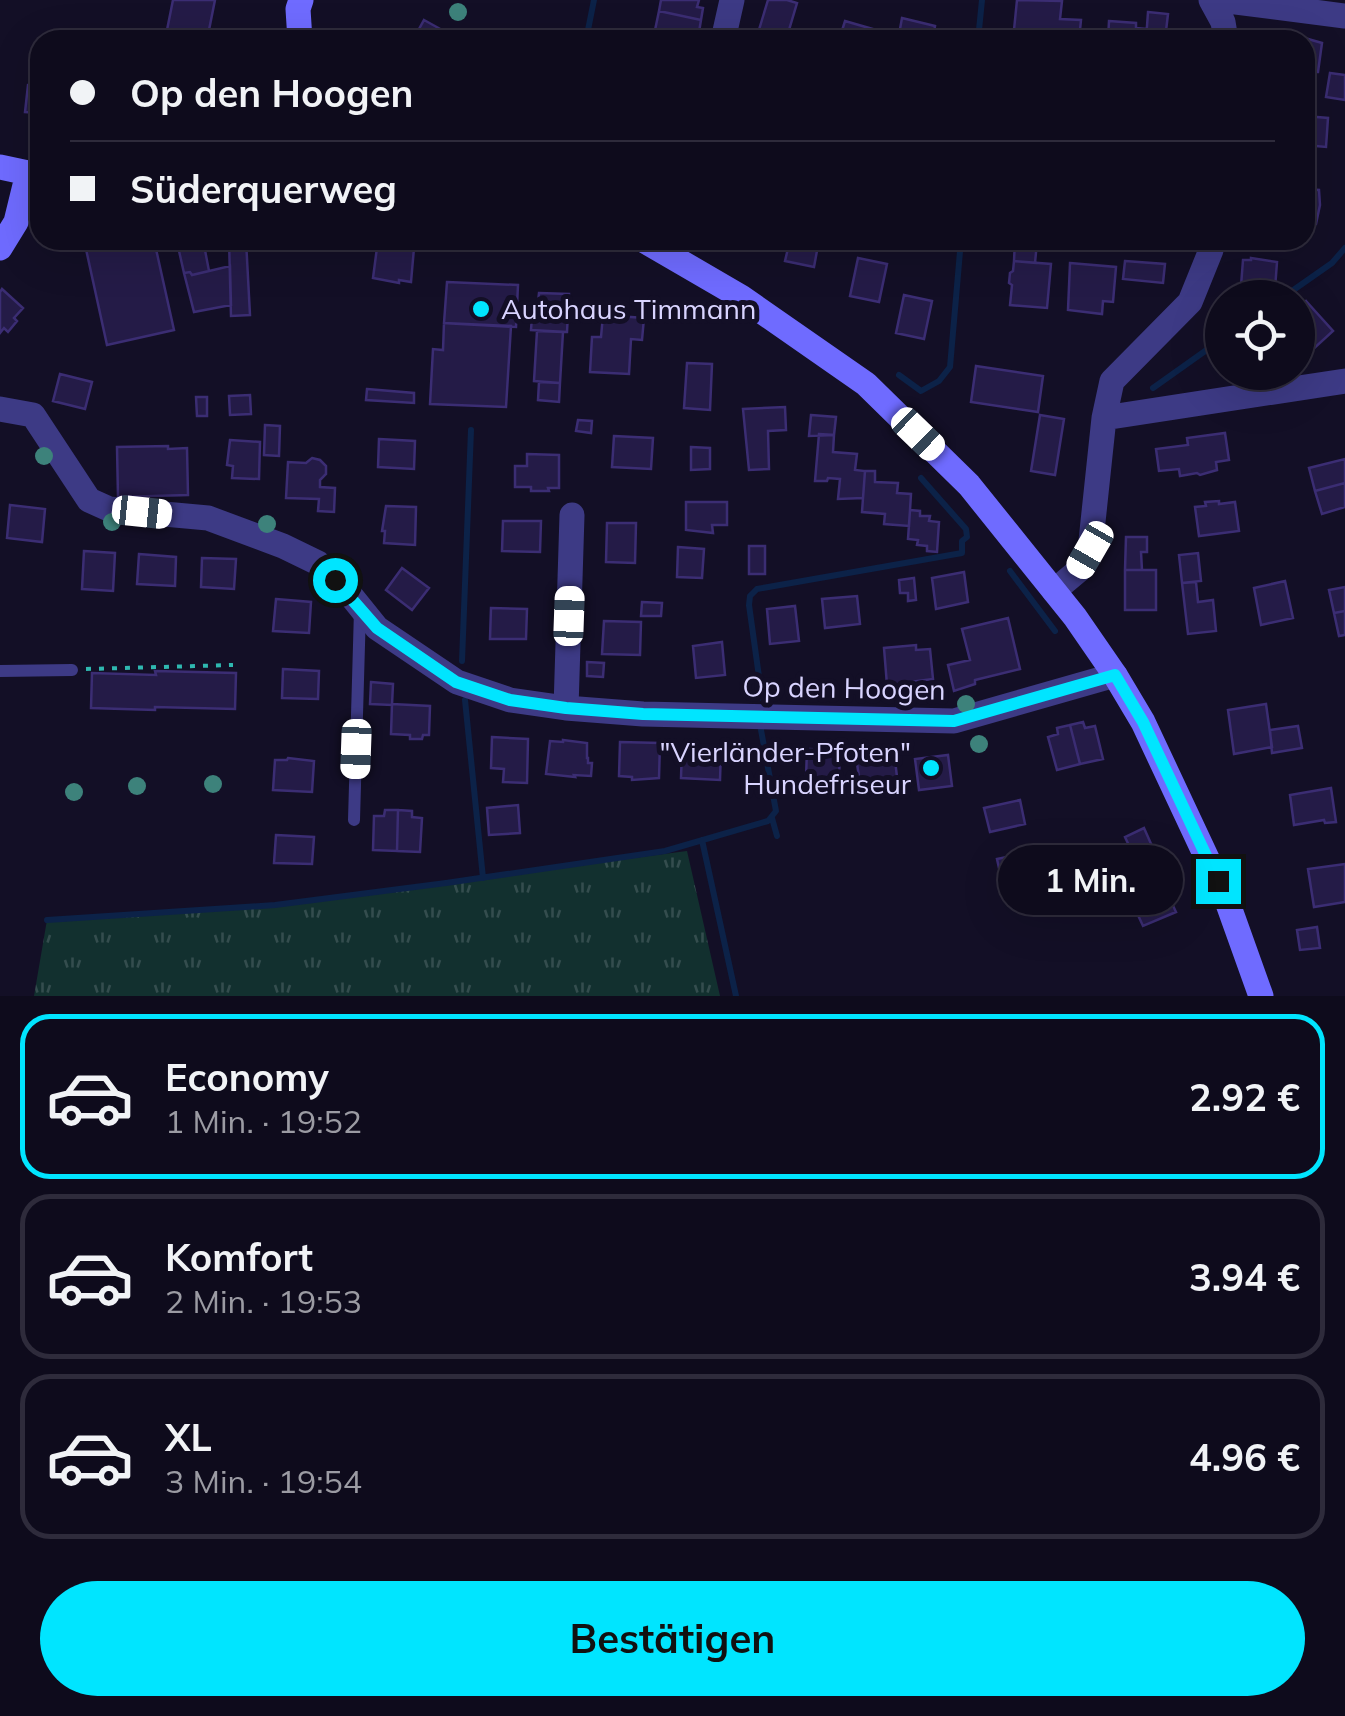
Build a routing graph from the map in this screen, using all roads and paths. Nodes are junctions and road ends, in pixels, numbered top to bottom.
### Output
1 (301, 0) edge
2 (732, 0) edge
3 (1212, 0) edge
4 (1220, 0) edge
5 (1345, 16) edge
6 (299, 30) edge
7 (725, 30) edge
8 (1225, 30) edge
9 (0, 167) edge
10 (30, 171) edge
11 (30, 183) edge
12 (0, 248) edge
13 (678, 250) edge
14 (1211, 250) edge
15 (1345, 381) edge
16 (0, 409) edge
17 (1104, 418) junction
18 (572, 516) dead end
19 (1054, 591) junction
20 (360, 607) junction
21 (232, 665) dead end
22 (72, 670) joint
23 (0, 671) edge
24 (1115, 675) junction
25 (566, 708) junction
26 (354, 820) dead end
27 (1261, 996) edge

1 - 6 street
2 - 7 street
3 - 8 street
4 - 5 street
9 - 10 street
11 - 12 street
13 - 19 street
14 - 17 street
15 - 17 street
16 - 20 street, Op den Hoogen
17 - 19 street
18 - 25 street
19 - 24 street
20 - 25 street, Op den Hoogen
20 - 26 lane
21 - 22 path
22 - 23 lane
24 - 25 street, Op den Hoogen
24 - 27 street

